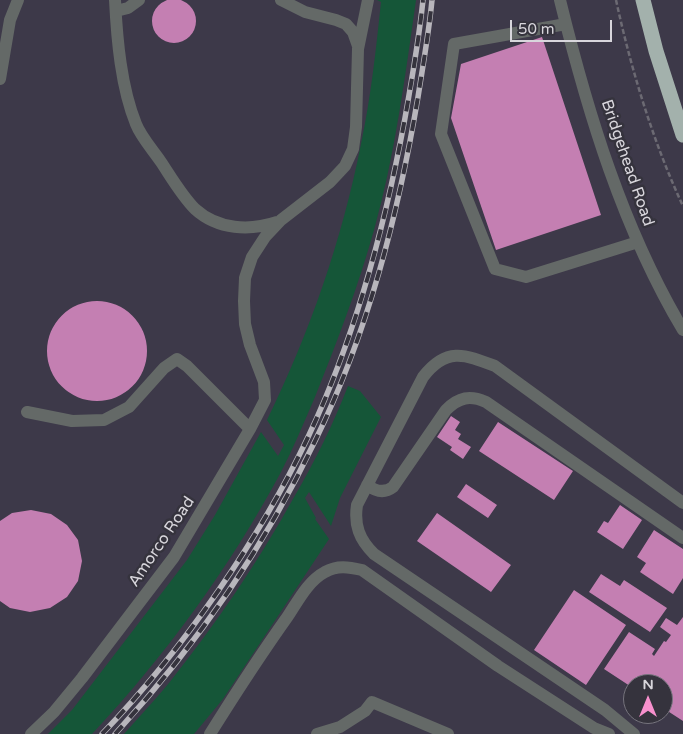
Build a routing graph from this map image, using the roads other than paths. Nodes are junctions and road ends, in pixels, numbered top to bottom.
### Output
1 (139, 0) edge
2 (281, 0) edge
3 (368, 0) edge
4 (560, 0) edge
5 (643, 0) edge
6 (16, 1) edge
7 (116, 6) edge
8 (566, 24) junction
9 (358, 48) junction
10 (0, 79) edge
11 (683, 135) edge
12 (281, 220) junction
13 (638, 242) junction
14 (683, 330) edge
15 (27, 412) dead end
16 (250, 429) junction
17 (366, 485) junction
18 (683, 504) edge
19 (683, 538) edge
20 (31, 734) edge
21 (210, 734) edge
22 (317, 734) edge
23 (448, 734) edge
24 (609, 734) edge
25 (634, 734) edge

1 - 7 street
2 - 9 street
3 - 9 street
4 - 8 street, Bridgehead Road
5 - 11 highway
6 - 10 street
7 - 12 street
8 - 13 street, Bridgehead Road
8 - 13 street
9 - 12 street
12 - 16 street, Amorco Road
13 - 14 street, Bridgehead Road
15 - 16 street
16 - 20 street, Amorco Road
17 - 18 street
17 - 19 street
17 - 25 street
21 - 24 street
22 - 23 street

